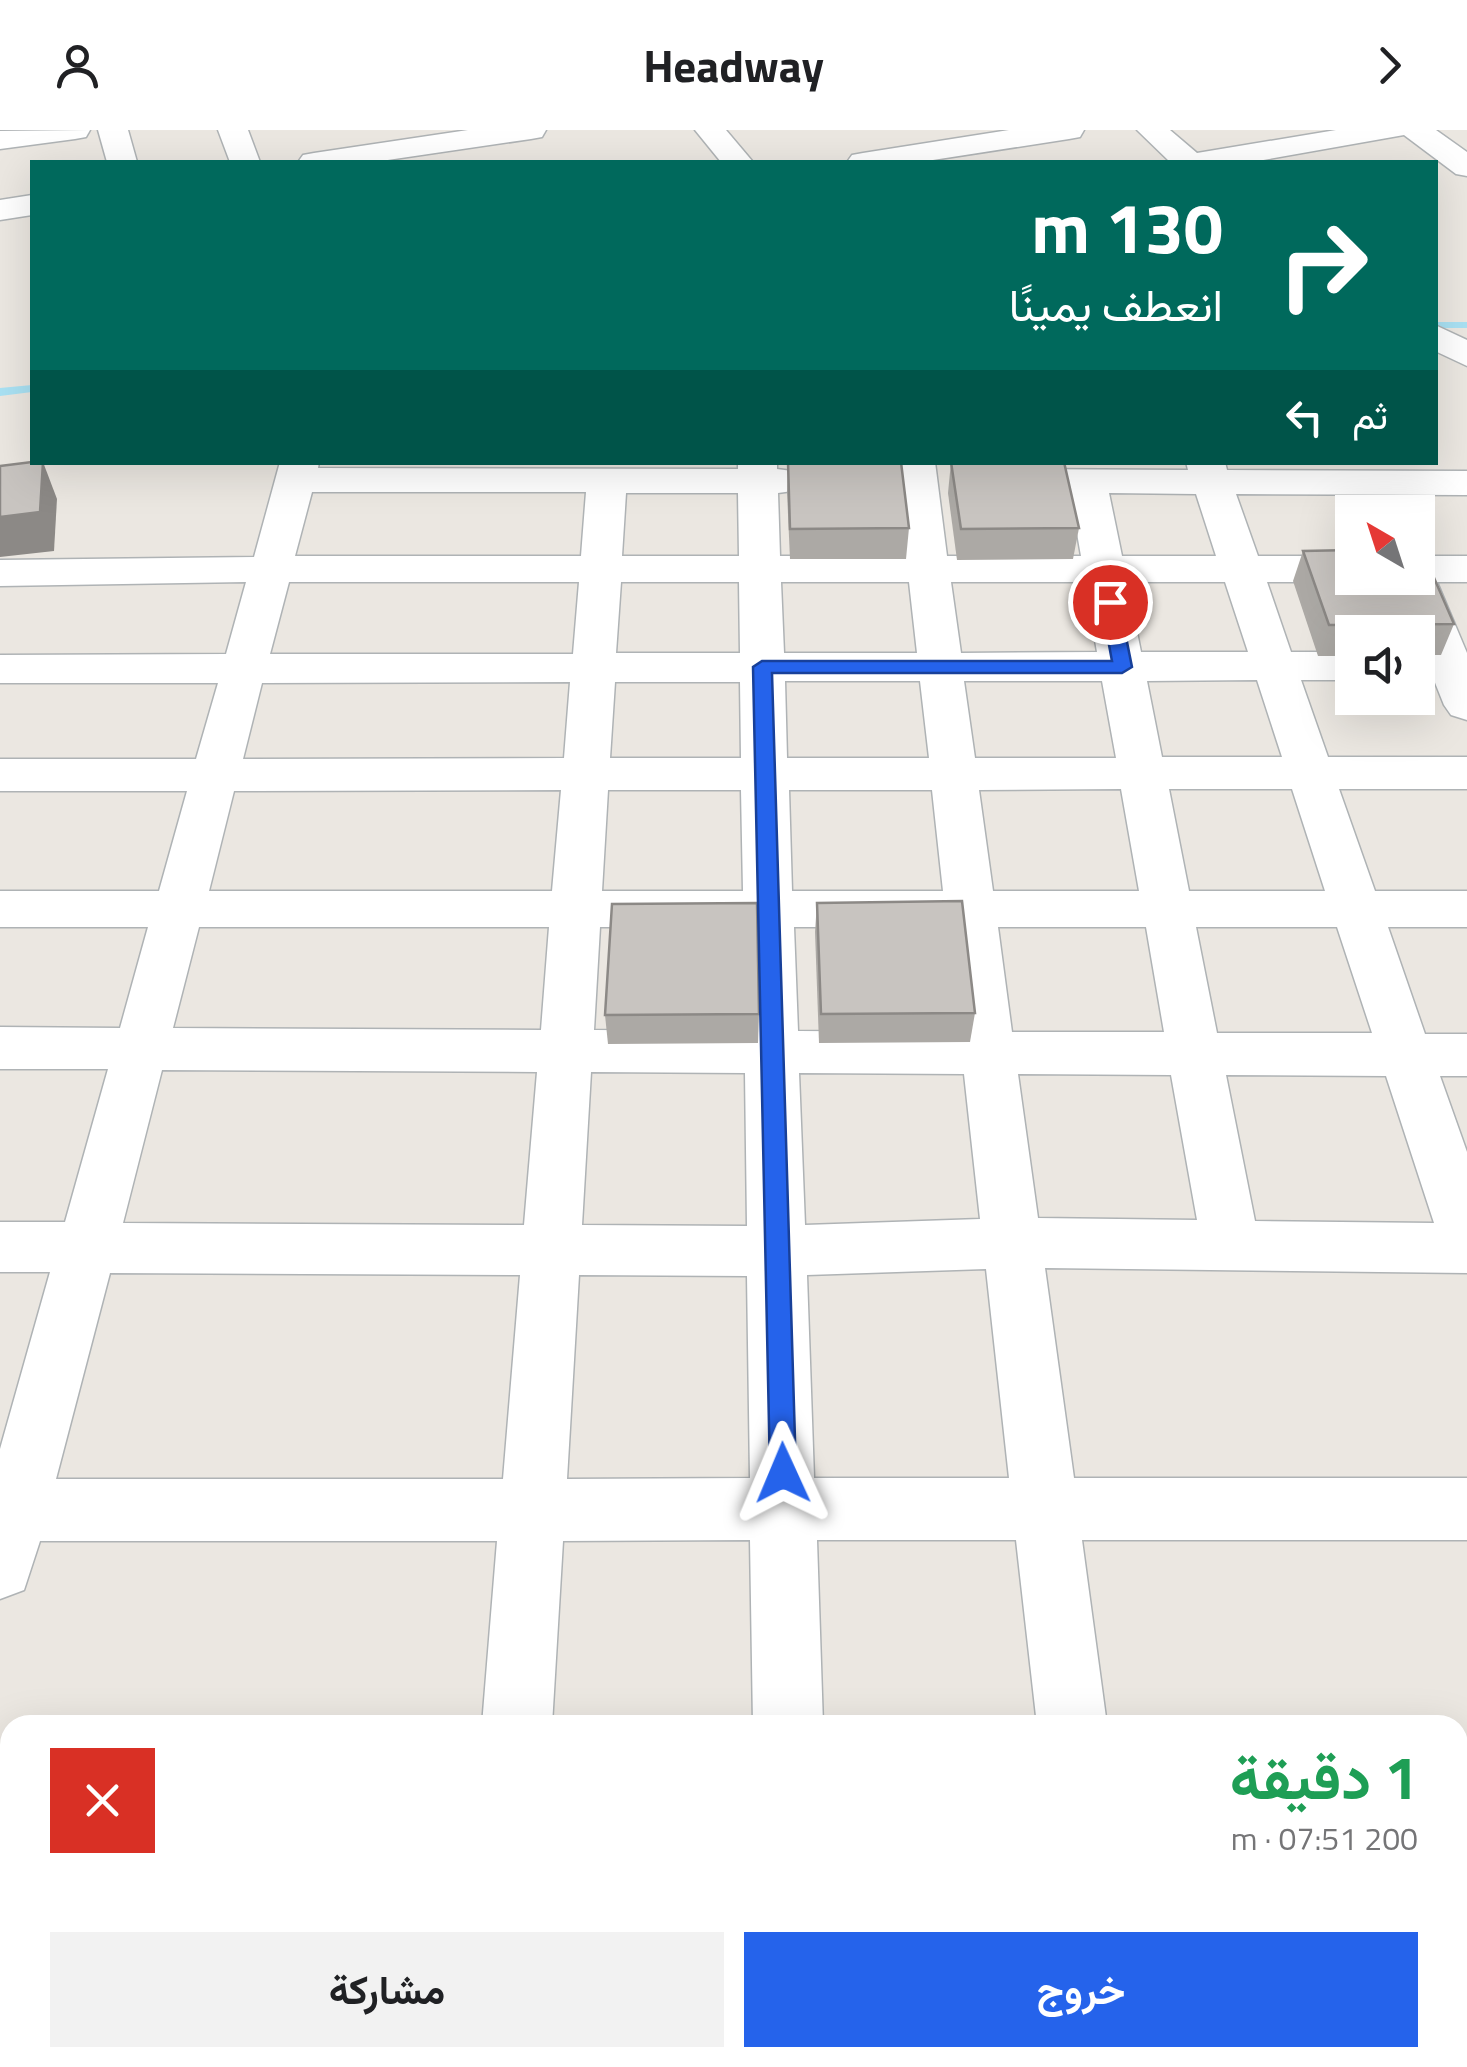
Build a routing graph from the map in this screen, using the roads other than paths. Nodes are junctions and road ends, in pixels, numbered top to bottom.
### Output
1 (75, 130) edge
2 (113, 130) edge
3 (232, 130) edge
4 (531, 130) edge
5 (710, 130) edge
6 (1069, 130) edge
7 (1152, 130) edge
8 (1392, 130) edge
9 (1416, 130) edge
10 (2, 137) edge
11 (363, 149) edge
12 (121, 160) edge
13 (244, 160) edge
14 (322, 160) edge
15 (736, 160) edge
16 (876, 160) edge
17 (1186, 160) edge
18 (1211, 160) edge
19 (1467, 166) edge
20 (1467, 176) edge
21 (1438, 181) edge
22 (30, 205) edge
23 (0, 210) edge
24 (1438, 338) edge
25 (1467, 355) edge
26 (298, 471) edge
27 (757, 472) edge
28 (1208, 472) edge
29 (903, 475) edge
30 (1087, 480) junction
31 (607, 481) junction
32 (837, 481) edge
33 (1467, 483) edge
34 (1375, 486) edge
35 (272, 569) junction
36 (601, 569) junction
37 (760, 569) junction
38 (928, 569) junction
39 (1335, 569) edge
40 (1435, 569) edge
41 (1104, 570) junction
42 (1241, 570) junction
43 (1467, 570) edge
44 (0, 574) edge
45 (1420, 595) edge
46 (1274, 666) junction
47 (1335, 666) edge
48 (762, 667) junction
49 (940, 667) junction
50 (1122, 667) junction
51 (244, 668) junction
52 (594, 668) junction
53 (0, 669) edge
54 (1451, 676) edge
55 (1142, 773) junction
56 (1310, 773) junction
57 (1467, 773) edge
58 (586, 774) junction
59 (766, 774) junction
60 (953, 774) junction
61 (0, 775) edge
62 (215, 775) junction
63 (179, 909) junction
64 (576, 909) junction
65 (770, 909) junction
66 (970, 909) junction
67 (1168, 909) junction
68 (1356, 909) junction
69 (1467, 909) edge
70 (0, 910) edge
71 (0, 1048) edge
72 (141, 1050) junction
73 (566, 1052) junction
74 (773, 1052) junction
75 (988, 1053) junction
76 (1195, 1054) junction
77 (1406, 1055) junction
78 (1467, 1055) edge
79 (1467, 1235) edge
80 (1012, 1243) junction
81 (0, 1247) edge
82 (87, 1247) junction
83 (1231, 1248) junction
84 (1467, 1248) edge
85 (553, 1250) junction
86 (778, 1250) junction
87 (1467, 1508) edge
88 (534, 1509) junction
89 (1045, 1509) junction
90 (784, 1510) junction
91 (5, 1529) edge
92 (518, 1715) edge
93 (788, 1715) edge
94 (1071, 1715) edge

1 - 10 street
2 - 12 street
3 - 13 street
4 - 11 street
5 - 15 street
6 - 16 street
7 - 17 street
8 - 18 street
9 - 19 street
11 - 14 street
20 - 21 street
22 - 23 street
24 - 25 street
26 - 31 street
26 - 35 street
27 - 31 street
27 - 32 street
27 - 37 street
28 - 30 street
28 - 34 street
28 - 42 street
29 - 30 street
29 - 38 street
30 - 41 street
31 - 36 street
33 - 34 street
35 - 36 street
35 - 44 street
35 - 51 street
36 - 37 street
36 - 52 street
37 - 38 street
37 - 48 street
38 - 41 street
38 - 49 street
39 - 42 street
40 - 43 street
41 - 42 street
41 - 50 street
42 - 46 street
45 - 54 street
46 - 47 street
46 - 50 street
46 - 56 street
48 - 49 street
48 - 52 street
48 - 59 street
49 - 50 street
49 - 60 street
50 - 55 street
51 - 52 street
51 - 53 street
51 - 62 street
52 - 58 street
55 - 56 street
55 - 60 street
55 - 67 street
56 - 57 street
56 - 68 street
58 - 59 street
58 - 62 street
58 - 64 street
59 - 60 street
59 - 65 street
60 - 66 street
61 - 62 street
62 - 63 street
63 - 64 street
63 - 70 street
63 - 72 street
64 - 65 street
64 - 73 street
65 - 66 street
65 - 74 street
66 - 67 street
66 - 75 street
67 - 68 street
67 - 76 street
68 - 69 street
68 - 77 street
71 - 72 street
72 - 73 street
72 - 82 street
73 - 74 street
73 - 85 street
74 - 75 street
74 - 86 street
75 - 76 street
75 - 80 street
76 - 77 street
76 - 83 street
77 - 78 street
77 - 79 street
80 - 83 street
80 - 86 street
80 - 89 street
81 - 82 street
82 - 85 street
82 - 91 street
83 - 84 street
85 - 86 street
85 - 88 street
86 - 90 street
87 - 89 street
88 - 90 street
88 - 91 street
88 - 92 street
89 - 90 street
89 - 94 street
90 - 93 street

